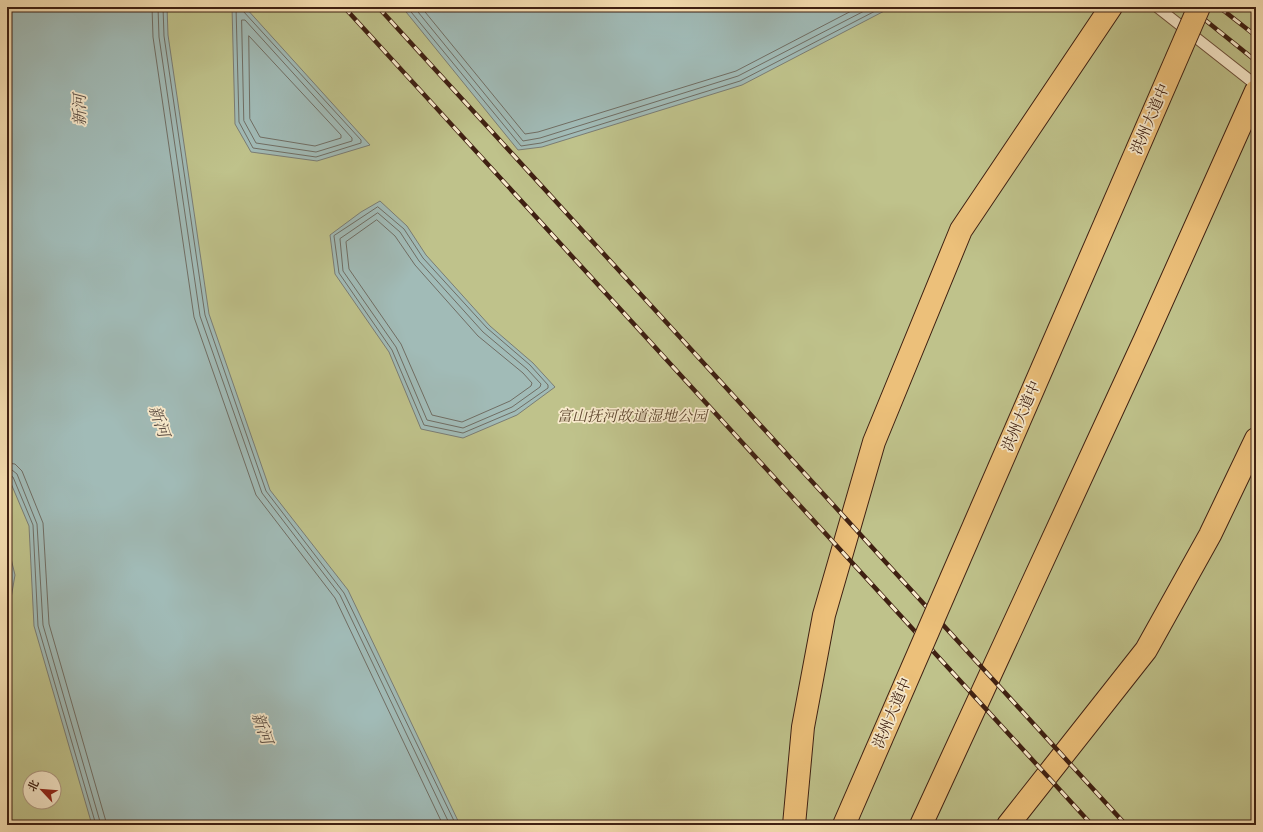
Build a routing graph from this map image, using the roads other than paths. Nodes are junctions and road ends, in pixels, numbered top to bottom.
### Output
1 (1110, 7) edge
2 (1157, 7) edge
3 (1199, 7) edge
4 (1256, 85) edge
5 (1256, 91) edge
6 (1256, 439) edge
7 (794, 825) edge
8 (844, 825) edge
9 (921, 825) edge
10 (1008, 825) edge

1 - 7 main road
2 - 4 lane
3 - 8 main road, 洪州大道中, bridge
5 - 9 main road
6 - 10 main road

